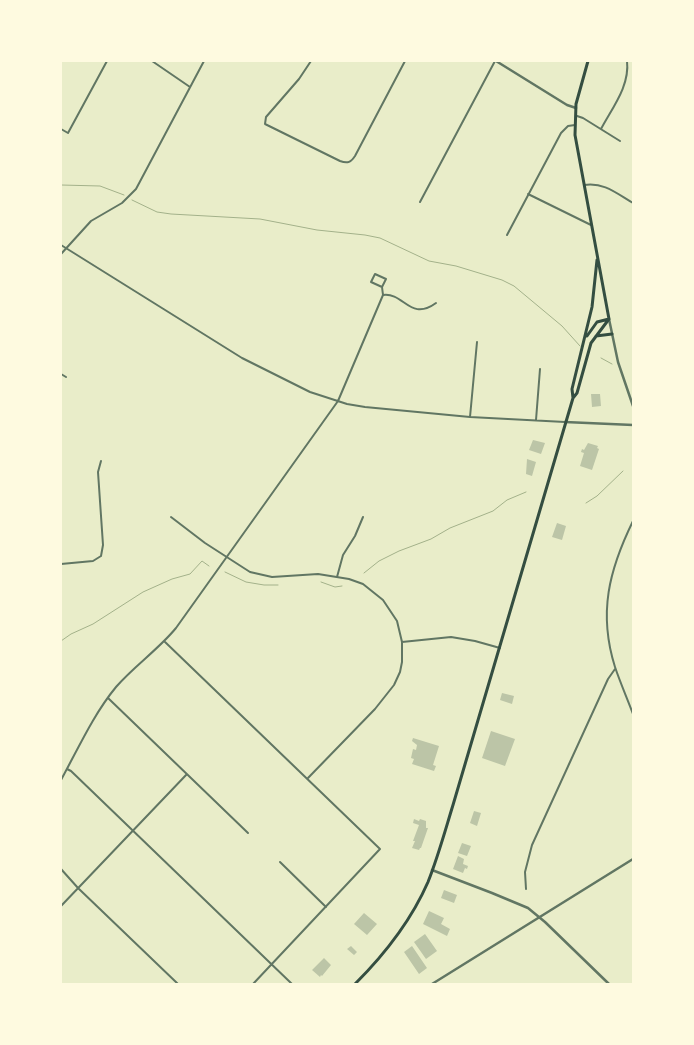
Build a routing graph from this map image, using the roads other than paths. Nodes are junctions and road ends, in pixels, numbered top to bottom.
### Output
1 (107, 61) edge
2 (152, 61) edge
3 (204, 61) edge
4 (311, 61) edge
5 (405, 61) edge
6 (495, 61) edge
7 (588, 61) edge
8 (627, 61) edge
9 (190, 87) junction
10 (576, 108) junction
11 (574, 116) junction
12 (575, 126) junction
13 (61, 129) edge
14 (601, 129) junction
15 (620, 141) dead end
16 (584, 185) junction
17 (528, 194) junction
18 (420, 202) dead end
19 (633, 203) edge
20 (592, 226) junction
21 (507, 235) dead end
22 (61, 245) edge
23 (66, 248) junction
24 (61, 254) edge
25 (597, 255) junction
26 (382, 287) junction
27 (383, 295) junction
28 (436, 303) dead end
29 (609, 319) junction
30 (612, 334) junction
31 (596, 336) junction
32 (586, 338) junction
33 (477, 342) dead end
34 (540, 369) dead end
35 (61, 374) edge
36 (66, 377) dead end
37 (573, 398) junction
38 (338, 401) junction
39 (633, 406) edge
40 (470, 417) junction
41 (536, 420) junction
42 (566, 422) junction
43 (633, 425) edge
44 (101, 461) dead end
45 (171, 517) dead end
46 (363, 517) dead end
47 (633, 521) edge
48 (226, 557) junction
49 (61, 564) edge
50 (337, 577) junction
51 (164, 641) junction
52 (402, 642) junction
53 (500, 648) junction
54 (615, 668) junction
55 (108, 698) junction
56 (633, 714) edge
57 (67, 769) junction
58 (187, 774) junction
59 (308, 778) junction
60 (61, 780) edge
61 (133, 831) junction
62 (248, 832) dead end
63 (633, 859) edge
64 (280, 862) dead end
65 (61, 869) edge
66 (432, 870) junction
67 (78, 888) junction
68 (526, 889) dead end
69 (61, 906) edge
70 (326, 907) junction
71 (539, 917) junction
72 (272, 964) junction
73 (178, 984) edge
74 (253, 984) edge
75 (292, 984) edge
76 (355, 984) edge
77 (432, 984) edge
78 (609, 984) edge

1 - 13 street
2 - 9 street
3 - 9 street
4 - 5 street
6 - 10 street
6 - 18 street
7 - 10 main road
8 - 14 street
9 - 23 street
10 - 11 main road
11 - 12 main road
11 - 14 street
12 - 16 main road
12 - 17 street
14 - 15 street
16 - 19 street
16 - 20 main road
17 - 20 street
17 - 21 street
20 - 25 main road
22 - 23 street
23 - 24 street
23 - 38 street
25 - 29 main road
25 - 32 main road
26 - 26 street
26 - 27 street
27 - 28 street
27 - 38 street
29 - 30 street
29 - 31 main road
29 - 32 main road
30 - 31 main road
30 - 39 street
31 - 37 main road
32 - 37 main road
33 - 40 street
34 - 41 street
35 - 36 street
37 - 42 main road
38 - 40 street
38 - 48 street
40 - 41 street
41 - 42 street
42 - 43 street
42 - 53 main road
44 - 49 street
45 - 48 street
46 - 50 street
47 - 54 street
48 - 50 street
48 - 51 street
50 - 52 street
51 - 55 street
51 - 59 street
52 - 53 street
52 - 59 street
53 - 66 main road
54 - 56 street
54 - 68 street
55 - 57 street
55 - 58 street
57 - 60 street
57 - 61 street
58 - 61 street
58 - 62 street
59 - 70 street
61 - 67 street
61 - 72 street
63 - 71 street
64 - 70 street
65 - 67 street
66 - 71 street
66 - 76 main road
67 - 69 street
67 - 73 street
70 - 72 street
71 - 77 street
71 - 78 street
72 - 74 street
72 - 75 street

